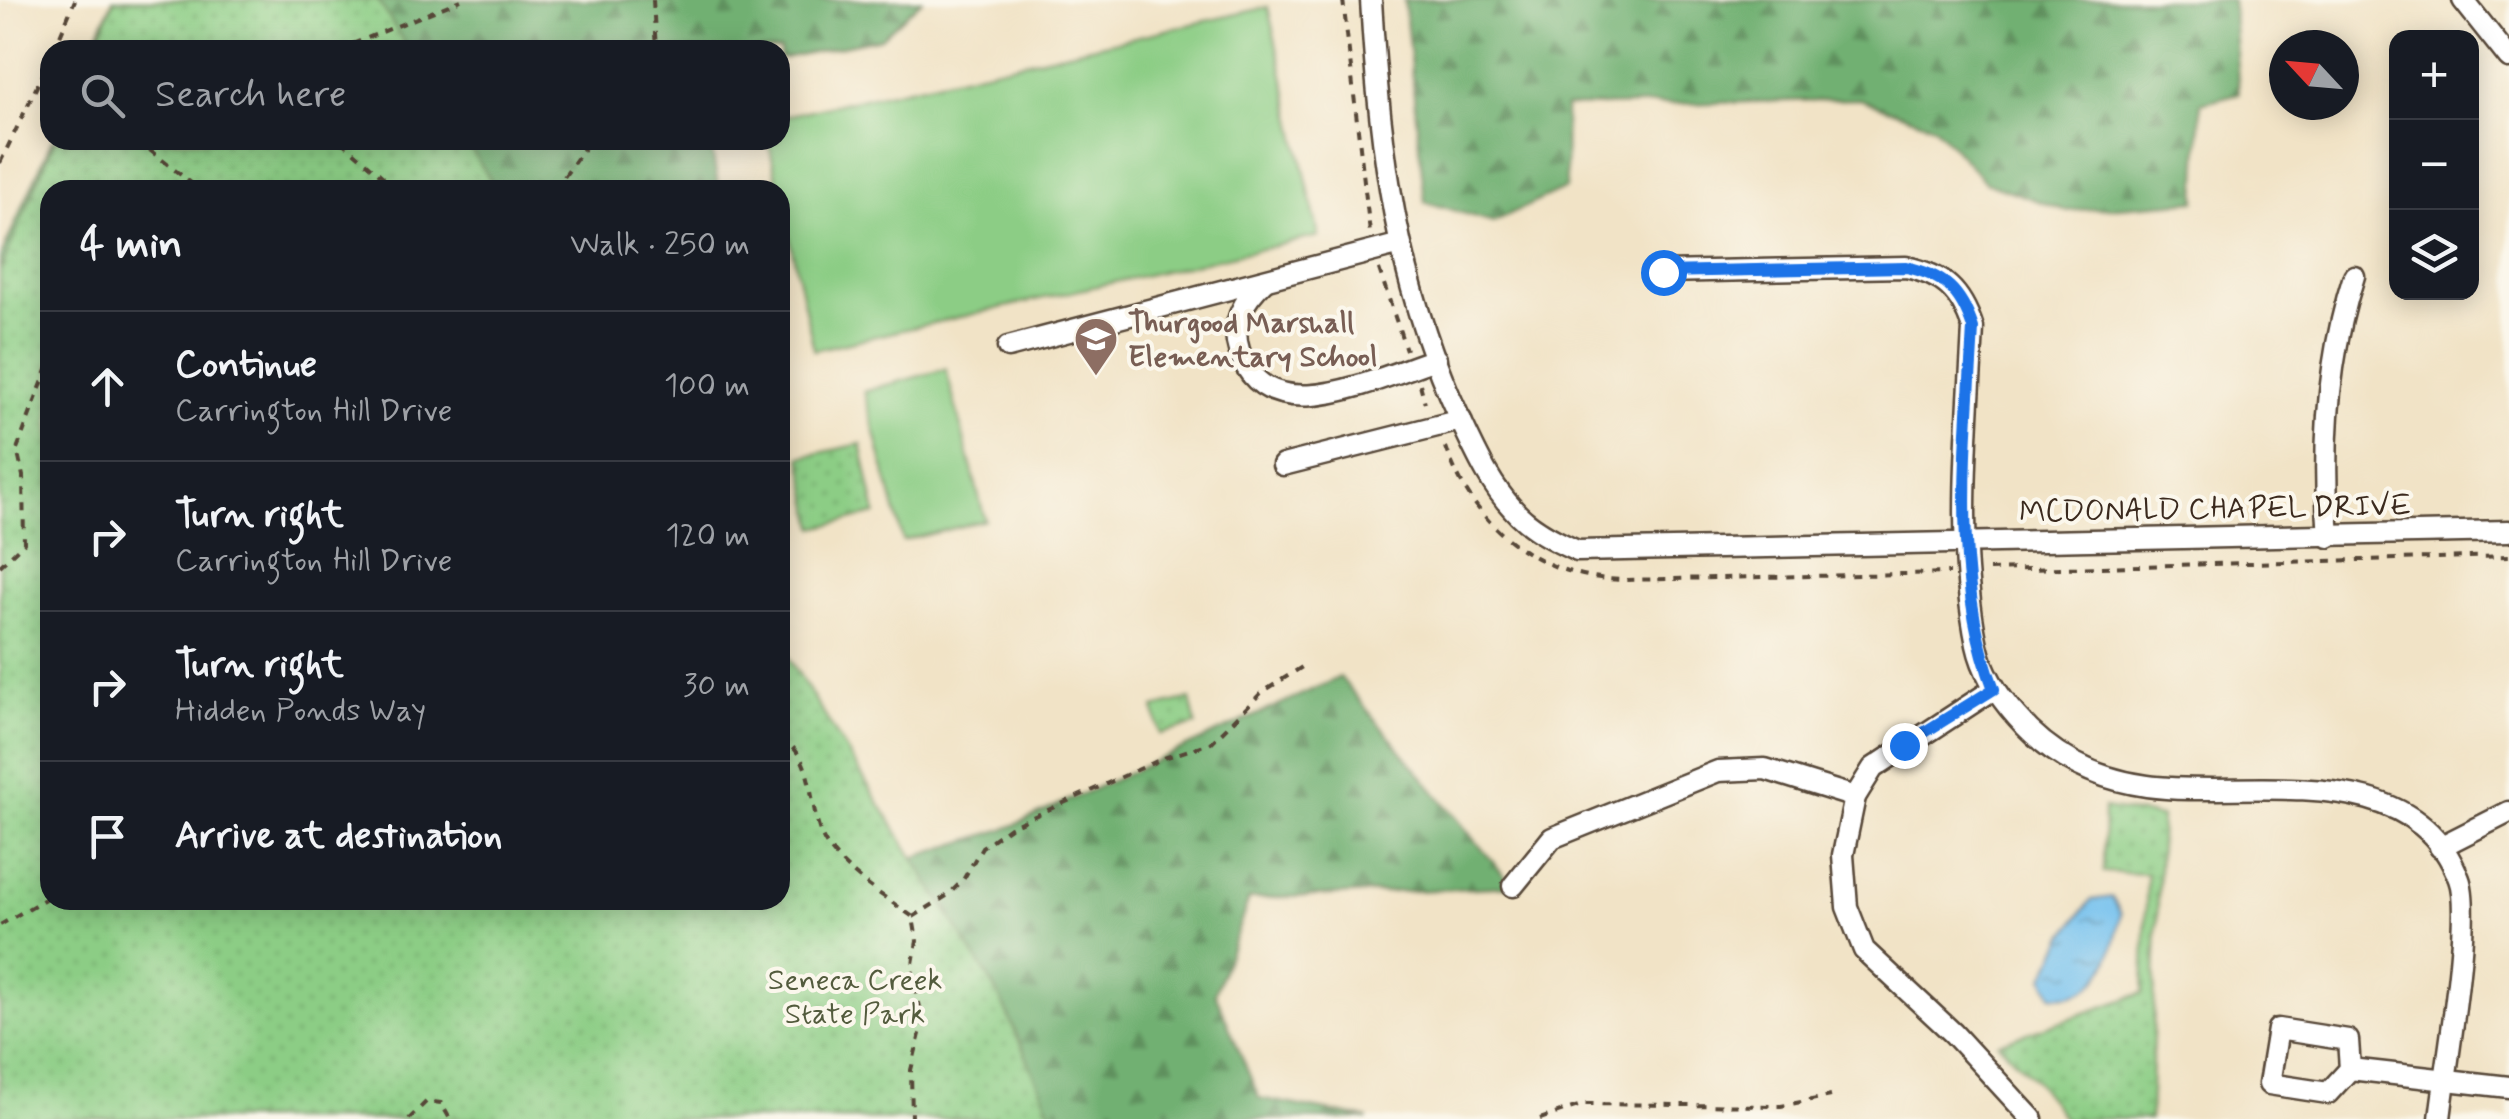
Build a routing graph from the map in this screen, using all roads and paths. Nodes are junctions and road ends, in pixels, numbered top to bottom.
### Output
1 (75, 0) edge
2 (461, 0) edge
3 (653, 0) edge
4 (1343, 0) edge
5 (1370, 0) edge
6 (2463, 0) edge
7 (58, 40) edge
8 (363, 40) edge
9 (655, 40) edge
10 (2509, 58) edge
11 (40, 81) edge
12 (150, 150) edge
13 (352, 150) edge
14 (582, 150) edge
15 (0, 163) edge
16 (187, 180) edge
17 (386, 180) edge
18 (562, 180) edge
19 (1372, 242) dead end
20 (1397, 245) junction
21 (1378, 265) dead end
22 (1663, 272) dead end
23 (2354, 276) dead end
24 (1265, 280) junction
25 (1008, 346) dead end
26 (1408, 355) dead end
27 (1436, 359) junction
28 (1418, 380) dead end
29 (40, 388) edge
30 (1425, 404) dead end
31 (1461, 420) junction
32 (1283, 465) dead end
33 (2509, 531) edge
34 (2329, 537) junction
35 (1968, 543) junction
36 (2509, 556) edge
37 (0, 566) edge
38 (1985, 570) dead end
39 (1302, 667) dead end
40 (1994, 689) junction
41 (790, 742) edge
42 (1855, 798) junction
43 (2509, 812) edge
44 (2440, 848) junction
45 (1513, 886) dead end
46 (40, 902) edge
47 (913, 917) junction
48 (0, 925) edge
49 (2350, 1068) dead end
50 (2444, 1079) junction
51 (2509, 1087) edge
52 (1831, 1096) dead end
53 (410, 1119) edge
54 (450, 1119) edge
55 (912, 1119) edge
56 (1540, 1119) edge
57 (2032, 1119) edge
58 (2440, 1119) edge

1 - 7 path
2 - 8 path
3 - 9 path
4 - 19 path
5 - 20 street, MCDONALD CHAPEL DRIVE
6 - 10 street
11 - 15 path
12 - 16 path
13 - 17 path
14 - 18 path
20 - 24 street
20 - 27 street, MCDONALD CHAPEL DRIVE
21 - 26 path
22 - 35 street
23 - 34 street
24 - 25 street
24 - 27 street
27 - 31 street, MCDONALD CHAPEL DRIVE
28 - 30 path
29 - 37 path
31 - 32 street
31 - 35 street, MCDONALD CHAPEL DRIVE
33 - 34 street, MCDONALD CHAPEL DRIVE
34 - 35 street, MCDONALD CHAPEL DRIVE
35 - 40 street
36 - 38 path
39 - 47 path
40 - 42 street
40 - 44 street
41 - 47 path
42 - 45 street
42 - 57 street
43 - 44 street
44 - 50 street
46 - 48 path
47 - 55 path
49 - 50 street
50 - 51 street
50 - 58 street
52 - 56 path
53 - 54 path

